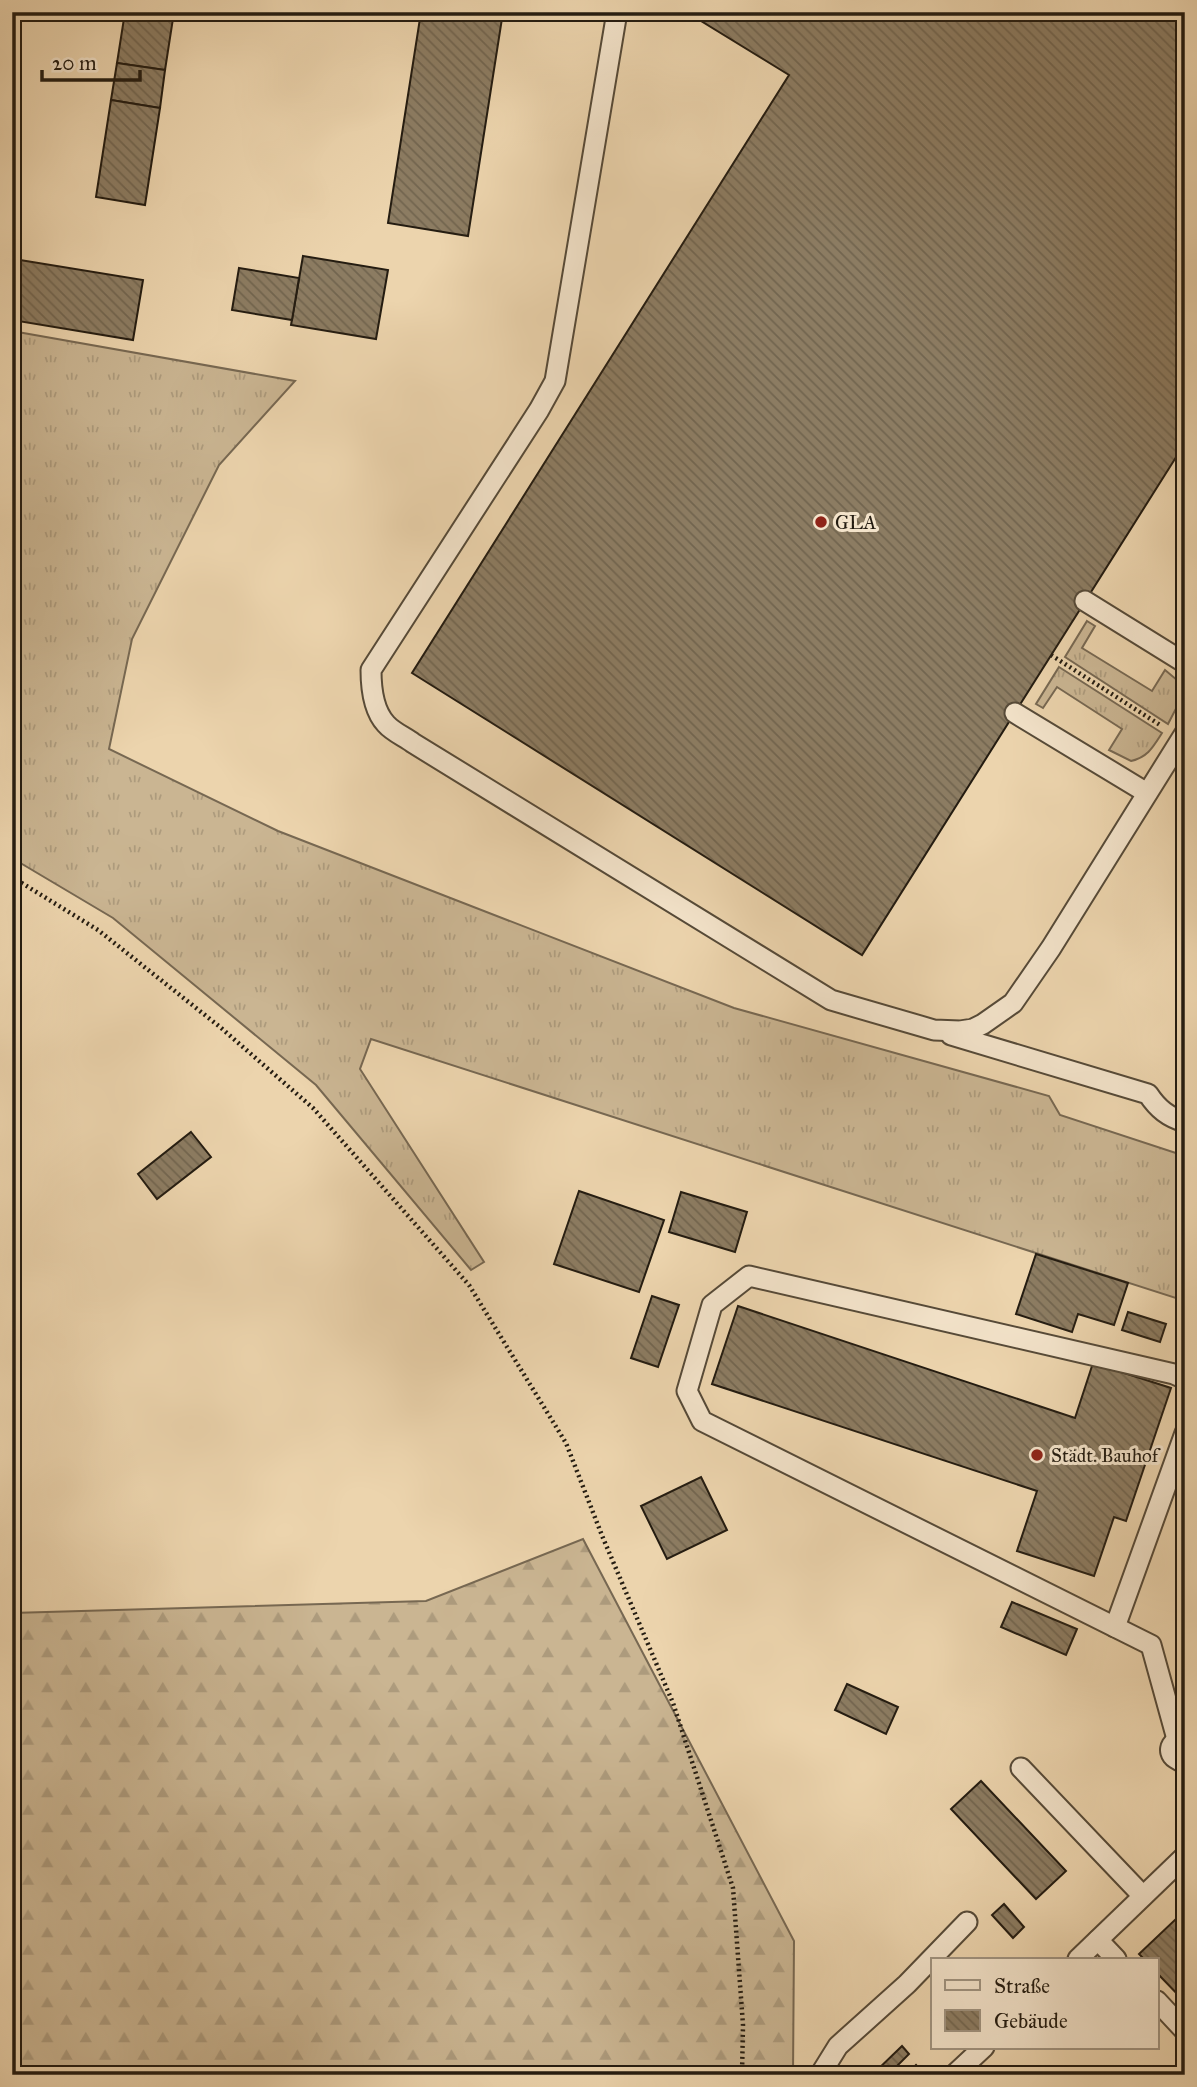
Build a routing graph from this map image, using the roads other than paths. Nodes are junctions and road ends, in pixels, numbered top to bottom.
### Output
1 (617, 12) edge
2 (1085, 601) dead end
3 (1185, 663) edge
4 (1015, 713) dead end
5 (1183, 736) edge
6 (1147, 793) junction
7 (934, 1030) junction
8 (1185, 1122) edge
9 (1185, 1378) edge
10 (1185, 1433) edge
11 (1115, 1627) junction
12 (1182, 1751) edge
13 (1021, 1768) dead end
14 (1185, 1856) edge
15 (1143, 1896) junction
16 (967, 1922) dead end
17 (1098, 1940) junction
18 (932, 1958) edge
19 (1079, 1958) edge
20 (1115, 1958) edge
21 (931, 1959) edge
22 (1158, 2002) edge
23 (1185, 2031) edge
24 (983, 2048) edge
25 (820, 2075) edge
26 (954, 2075) edge

1 - 7 lane
2 - 3 lane
4 - 6 lane
5 - 6 lane
6 - 7 lane
7 - 8 lane
9 - 11 lane
10 - 11 lane
11 - 12 lane
13 - 15 lane
14 - 15 lane
15 - 17 lane
16 - 18 lane
17 - 19 lane
17 - 20 lane
21 - 25 lane
22 - 23 lane
24 - 26 lane

